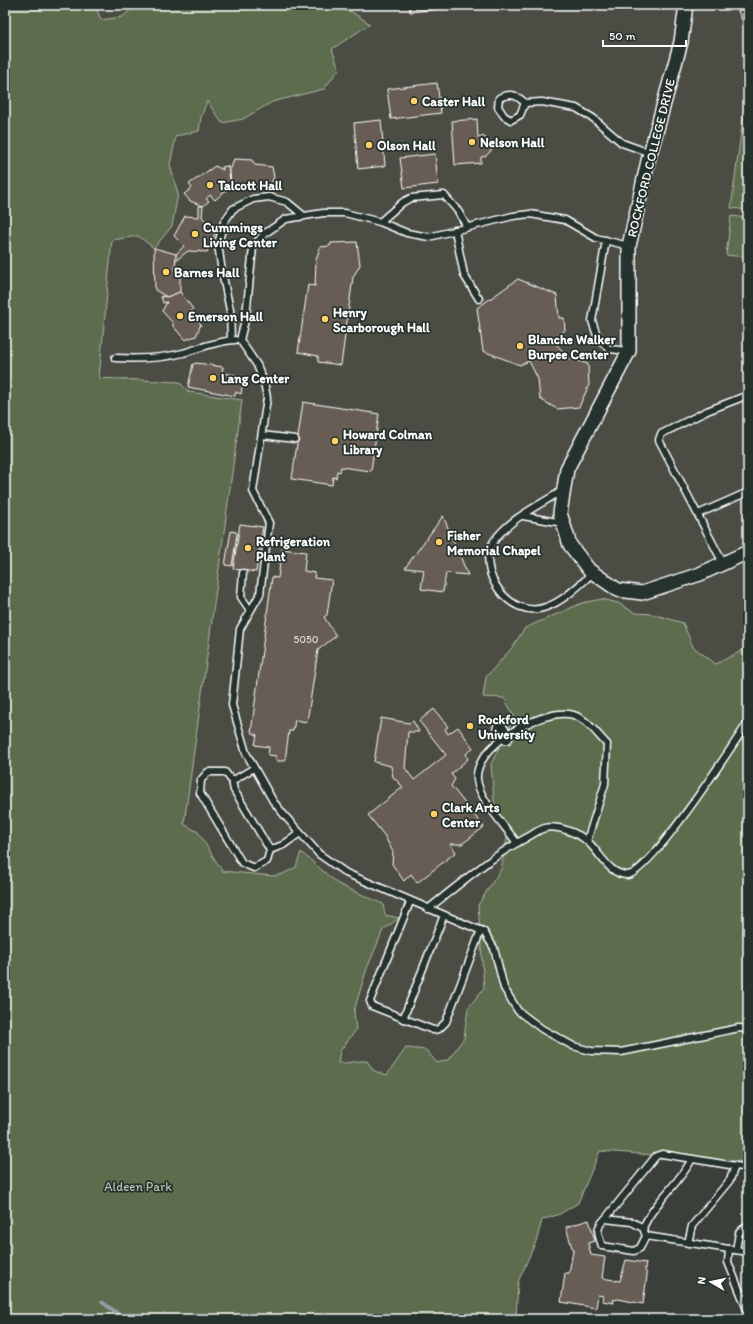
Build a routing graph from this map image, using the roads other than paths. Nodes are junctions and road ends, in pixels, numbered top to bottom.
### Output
1 (686, 5) edge
2 (525, 103) junction
3 (650, 153) junction
4 (304, 216) junction
5 (380, 222) junction
6 (467, 227) junction
7 (455, 230) junction
8 (606, 240) junction
9 (629, 246) junction
10 (479, 299) dead end
11 (231, 340) junction
12 (240, 340) junction
13 (629, 351) junction
14 (115, 358) dead end
15 (748, 395) edge
16 (262, 435) junction
17 (295, 439) dead end
18 (564, 489) junction
19 (748, 492) edge
20 (698, 514) junction
21 (523, 516) junction
22 (563, 523) junction
23 (748, 552) edge
24 (723, 563) junction
25 (244, 573) dead end
26 (593, 573) junction
27 (250, 610) junction
28 (748, 722) edge
29 (254, 768) junction
30 (232, 781) junction
31 (300, 833) junction
32 (587, 841) junction
33 (517, 843) junction
34 (270, 850) junction
35 (410, 902) junction
36 (428, 909) junction
37 (444, 916) junction
38 (481, 930) junction
39 (403, 1018) junction
40 (748, 1029) edge
41 (692, 1159) junction
42 (736, 1166) junction
43 (748, 1168) edge
44 (605, 1219) junction
45 (748, 1224) edge
46 (643, 1228) junction
47 (646, 1236) junction
48 (688, 1243) junction
49 (733, 1250) junction
50 (748, 1252) edge
51 (748, 1312) edge

1 - 3 street, ROCKFORD COLLEGE DRIVE
2 - 2 lane
2 - 3 lane
3 - 9 street, ROCKFORD COLLEGE DRIVE
4 - 5 lane
4 - 11 lane
4 - 12 lane
5 - 6 lane
5 - 7 lane
6 - 7 lane
6 - 8 lane
7 - 10 lane
8 - 9 lane
8 - 13 lane
9 - 13 street, ROCKFORD COLLEGE DRIVE
11 - 12 lane
11 - 14 lane
12 - 16 lane
13 - 18 street, ROCKFORD COLLEGE DRIVE
15 - 20 lane
16 - 17 lane
16 - 27 lane
18 - 21 lane
18 - 22 street, ROCKFORD COLLEGE DRIVE
19 - 20 lane
20 - 24 lane
21 - 22 lane
21 - 26 lane
22 - 26 street, ROCKFORD COLLEGE DRIVE
23 - 24 street, ROCKFORD COLLEGE DRIVE
24 - 26 street, ROCKFORD COLLEGE DRIVE
25 - 27 lane
27 - 29 lane
28 - 32 lane
29 - 30 lane
29 - 31 lane
30 - 34 lane
30 - 34 lane
31 - 34 lane
31 - 35 lane
32 - 33 lane
32 - 33 lane
33 - 36 lane
35 - 36 lane
35 - 39 lane
36 - 37 lane
37 - 38 lane
37 - 39 lane
38 - 39 lane
38 - 40 lane
41 - 42 lane
41 - 44 lane
41 - 46 lane
42 - 43 lane
42 - 48 lane
44 - 46 lane
44 - 47 lane
45 - 49 lane
46 - 47 lane
47 - 48 lane
48 - 49 lane
49 - 50 lane
49 - 51 lane

